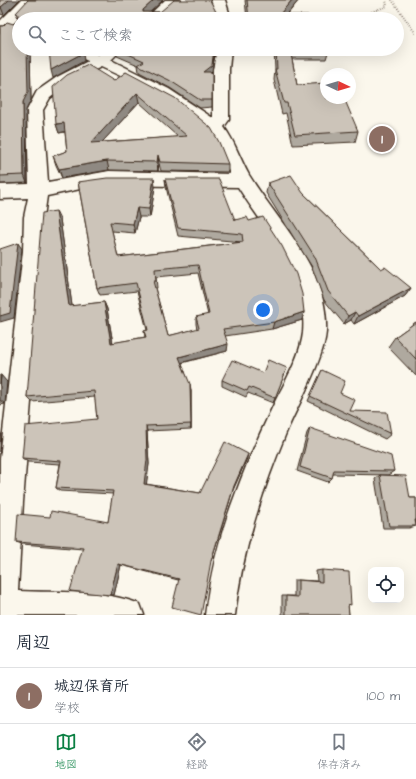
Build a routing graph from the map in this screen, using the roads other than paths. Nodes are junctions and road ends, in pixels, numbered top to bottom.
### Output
1 (29, 0) edge
2 (173, 0) edge
3 (218, 0) edge
4 (18, 12) edge
5 (160, 12) edge
6 (222, 12) edge
7 (88, 56) edge
8 (106, 56) edge
9 (223, 56) edge
10 (100, 61) junction
11 (214, 127) junction
12 (242, 180) junction
13 (39, 191) junction
14 (0, 192) edge
15 (3, 610) edge
16 (129, 615) edge
17 (220, 615) edge

1 - 4 street
2 - 5 street
3 - 6 street
7 - 10 street
8 - 10 street
9 - 11 street
10 - 11 street
10 - 13 street
11 - 12 street
12 - 13 street
12 - 17 street
13 - 14 street
13 - 15 street
15 - 16 street

